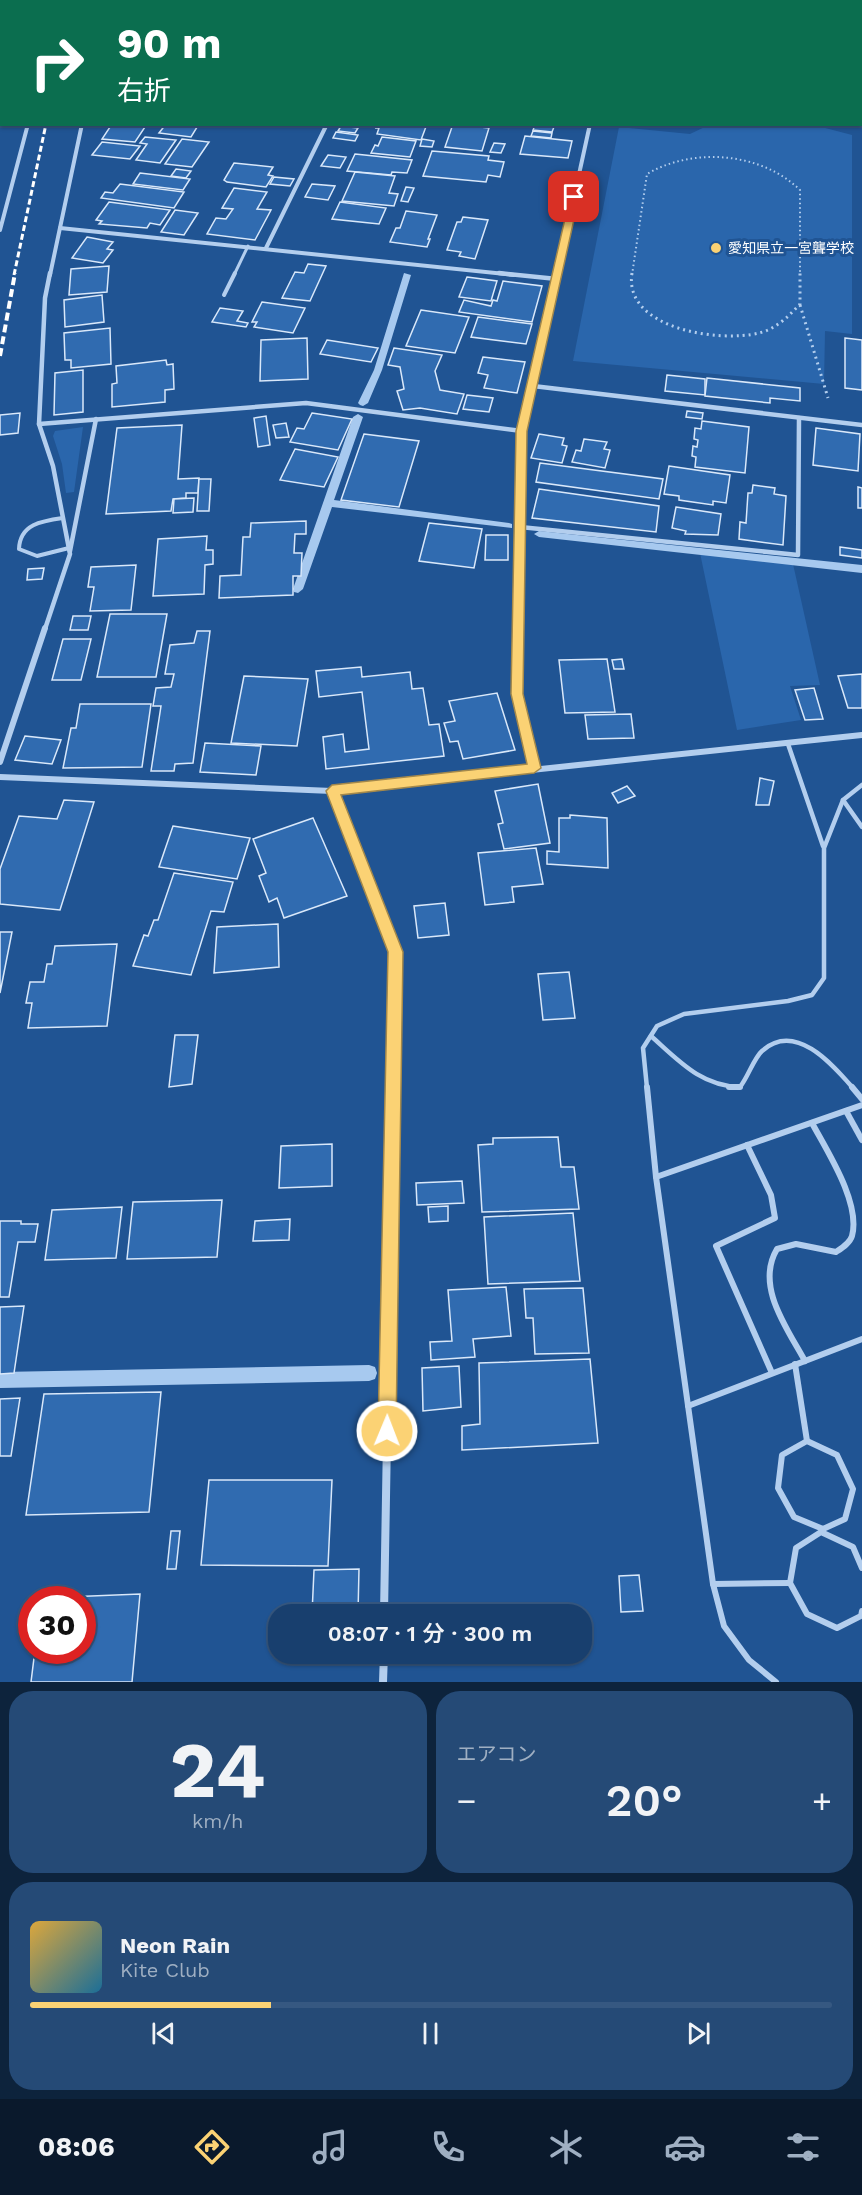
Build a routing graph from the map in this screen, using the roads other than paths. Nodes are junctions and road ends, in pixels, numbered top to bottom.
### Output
1 (27, 126) edge
2 (81, 126) edge
3 (326, 126) edge
4 (590, 126) edge
5 (60, 228) junction
6 (0, 230) edge
7 (248, 246) junction
8 (266, 248) junction
9 (557, 279) junction
10 (224, 295) dead end
11 (533, 386) junction
12 (799, 418) junction
13 (96, 419) junction
14 (39, 424) junction
15 (862, 425) edge
16 (522, 431) junction
17 (63, 519) junction
18 (520, 526) junction
19 (69, 551) junction
20 (862, 735) edge
21 (788, 744) junction
22 (0, 762) edge
23 (534, 768) junction
24 (0, 777) edge
25 (862, 785) edge
26 (332, 791) junction
27 (843, 800) junction
28 (862, 827) edge
29 (824, 848) junction
30 (651, 1036) junction
31 (862, 1099) edge
32 (862, 1105) edge
33 (846, 1111) junction
34 (812, 1123) junction
35 (862, 1140) edge
36 (747, 1146) junction
37 (656, 1177) junction
38 (862, 1339) edge
39 (805, 1361) junction
40 (795, 1364) junction
41 (772, 1373) junction
42 (688, 1406) junction
43 (807, 1441) junction
44 (862, 1568) edge
45 (790, 1583) junction
46 (713, 1584) junction
47 (384, 1604) edge
48 (862, 1611) edge
49 (384, 1664) edge
50 (383, 1682) edge
51 (776, 1682) edge

1 - 6 street
2 - 5 street
3 - 8 street
4 - 9 street
5 - 7 street
5 - 14 street
7 - 8 street
7 - 10 lane
8 - 9 street
9 - 11 street
11 - 12 street
11 - 16 street
12 - 15 street
12 - 18 street
13 - 14 street
13 - 16 street
13 - 19 street
14 - 17 street
16 - 18 street
17 - 19 street
17 - 19 lane
18 - 23 street
19 - 22 street
20 - 21 street
21 - 23 street
21 - 29 lane
23 - 26 street
24 - 26 street
25 - 27 lane
26 - 47 street
27 - 28 lane
27 - 29 lane
29 - 30 lane
30 - 31 lane
30 - 37 lane
32 - 33 lane
33 - 34 lane
33 - 35 lane
34 - 36 lane
34 - 39 lane
36 - 37 lane
36 - 41 lane
37 - 42 lane
38 - 39 lane
39 - 40 lane
40 - 41 lane
40 - 43 lane
41 - 42 lane
42 - 46 lane
43 - 43 lane
44 - 45 lane
45 - 46 lane
45 - 48 lane
46 - 51 lane
49 - 50 street

